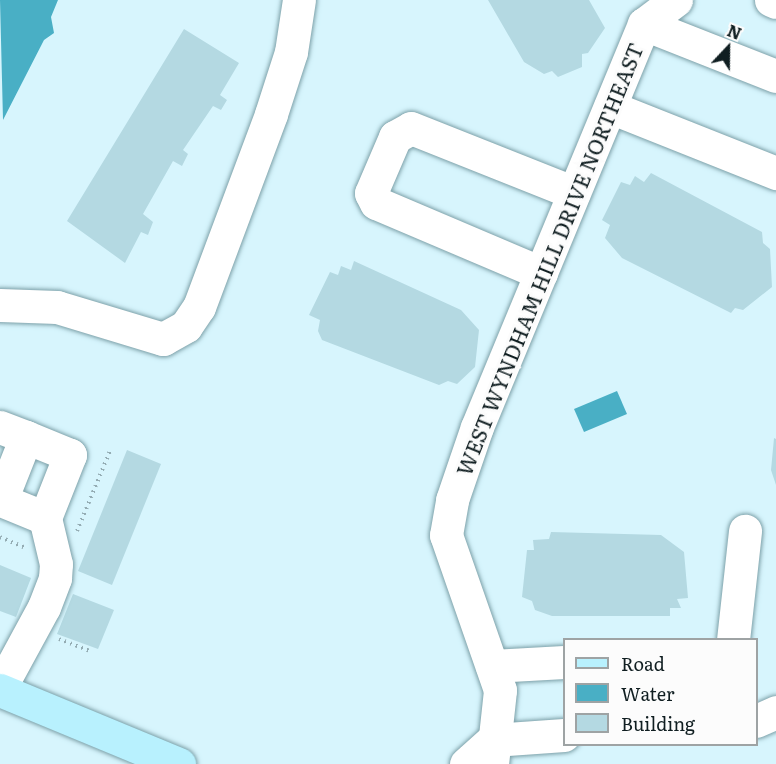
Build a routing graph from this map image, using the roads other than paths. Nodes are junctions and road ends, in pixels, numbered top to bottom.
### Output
1 (299, 0) edge
2 (771, 0) edge
3 (776, 2) edge
4 (658, 9) edge
5 (776, 76) edge
6 (610, 107) junction
7 (776, 173) edge
8 (574, 193) junction
9 (541, 273) junction
10 (0, 305) edge
11 (13, 432) edge
12 (45, 518) junction
13 (745, 531) dead end
14 (733, 638) edge
15 (563, 662) edge
16 (492, 666) junction
17 (0, 689) edge
18 (776, 712) edge
19 (758, 720) edge
20 (563, 735) edge
21 (493, 752) edge
22 (179, 764) edge
23 (466, 764) edge

1 - 10 street
2 - 3 street
4 - 5 street
4 - 6 street, WEST WYNDHAM HILL DRIVE NORTHEAST
6 - 7 street
6 - 8 street, WEST WYNDHAM HILL DRIVE NORTHEAST
8 - 9 street, WEST WYNDHAM HILL DRIVE NORTHEAST
8 - 9 street
9 - 16 street, WEST WYNDHAM HILL DRIVE NORTHEAST
11 - 12 street
11 - 12 street
12 - 17 street
13 - 14 street
15 - 16 street
16 - 21 street, WEST WYNDHAM HILL DRIVE NORTHEAST
17 - 22 main road
18 - 19 street
20 - 21 street
21 - 23 street

